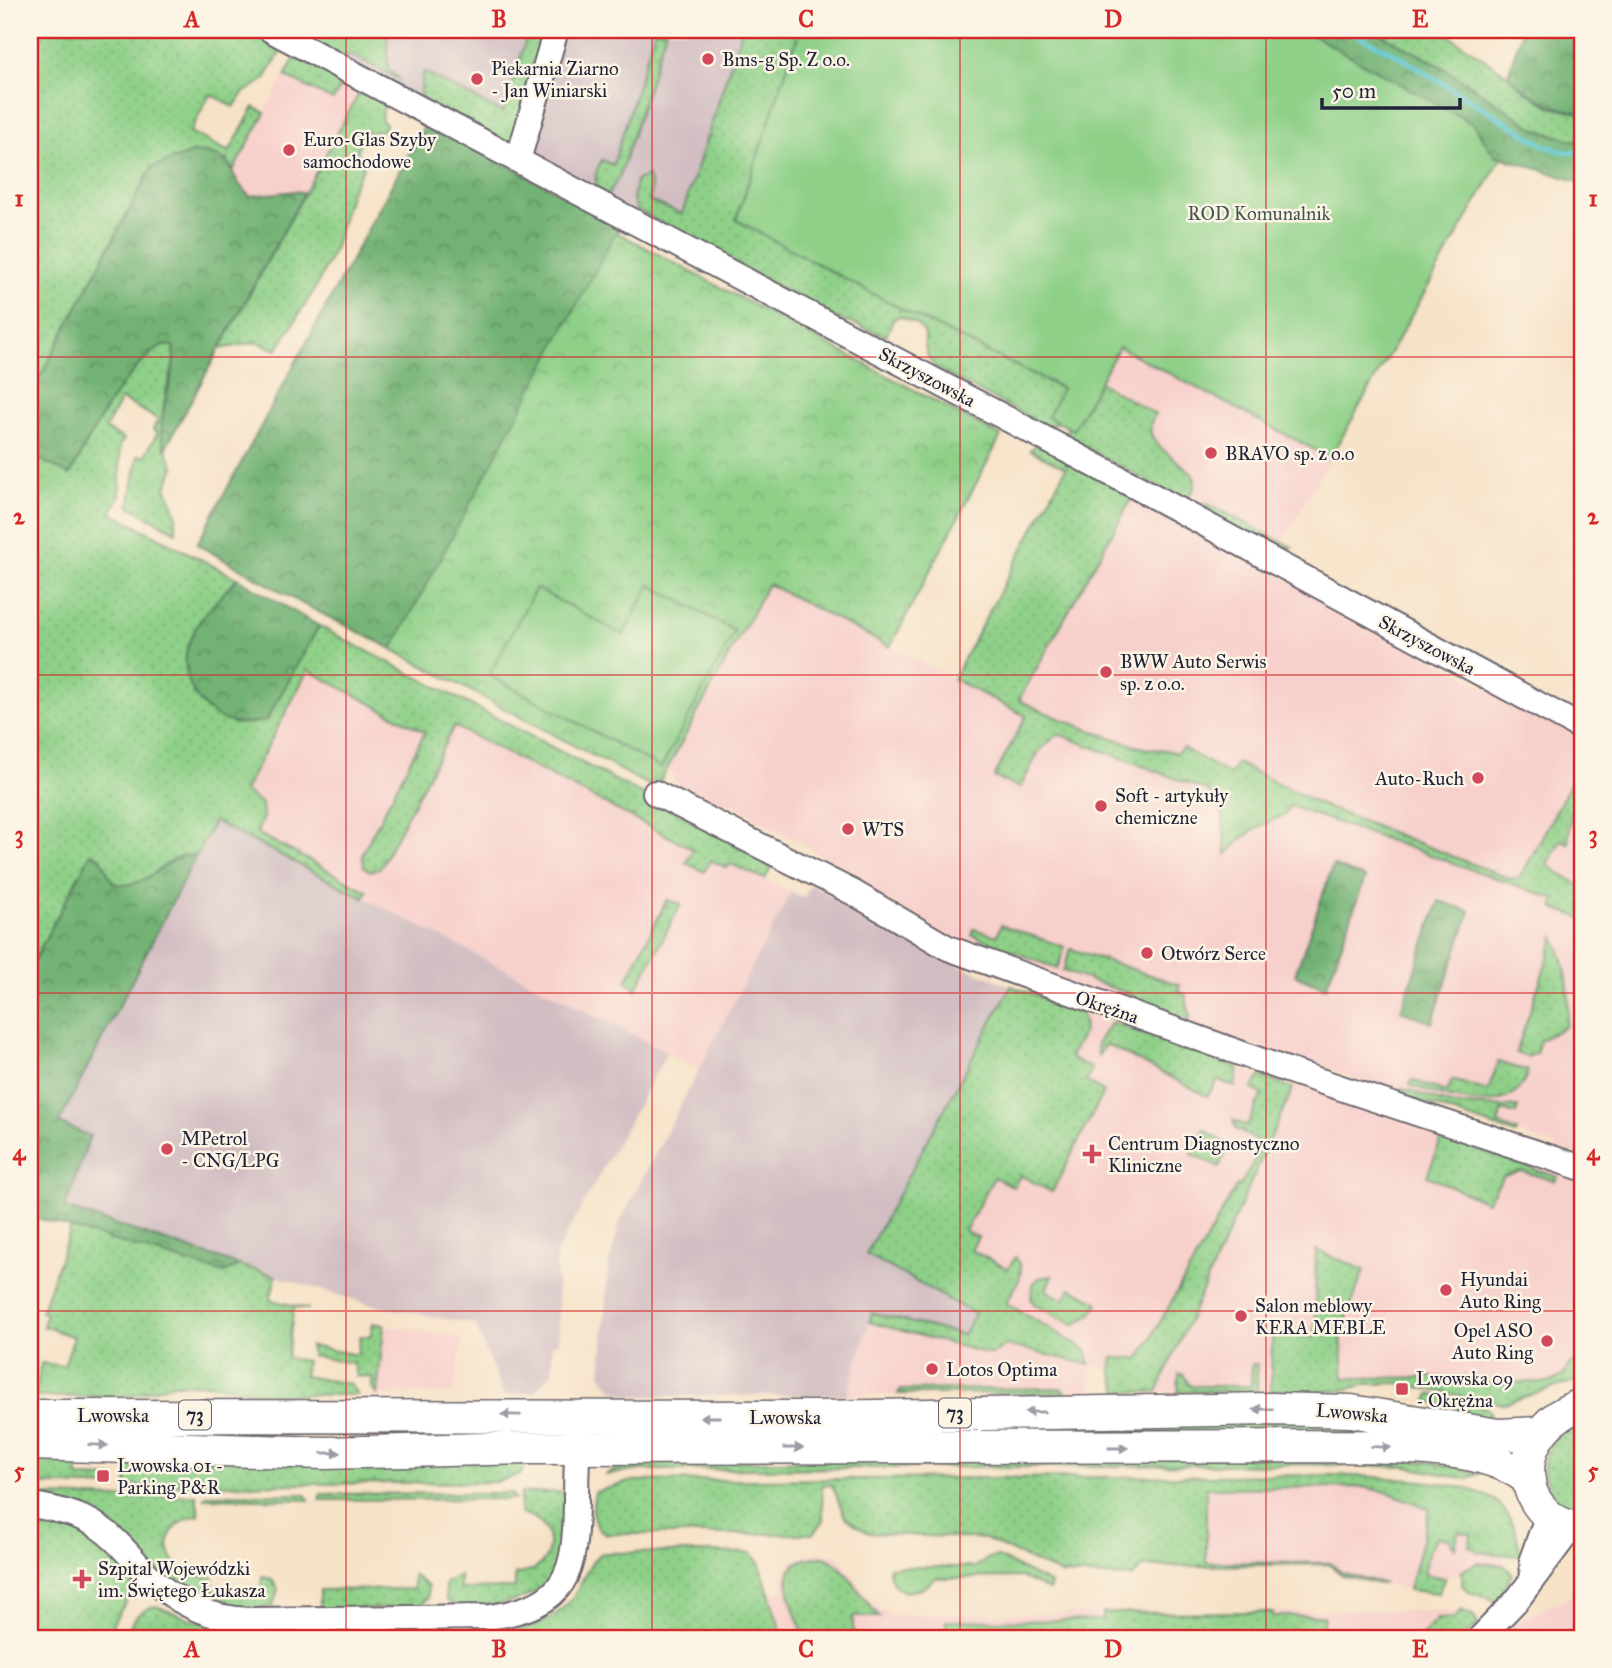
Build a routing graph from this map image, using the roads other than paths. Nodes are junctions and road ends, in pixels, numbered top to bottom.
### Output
1 (271, 30) edge
2 (556, 30) edge
3 (518, 160) junction
4 (1582, 728) edge
5 (655, 793) dead end
6 (1582, 1168) edge
7 (1582, 1405) edge
8 (30, 1416) edge
9 (579, 1417) junction
10 (1538, 1433) junction
11 (30, 1444) edge
12 (578, 1448) junction
13 (1529, 1480) junction
14 (30, 1505) edge
15 (1567, 1525) edge
16 (1480, 1638) edge

1 - 3 street, Skrzyszowska
2 - 3 street
3 - 4 street, Skrzyszowska
5 - 6 street, Okrężna
7 - 10 main road
9 -> 8 main road, Lwowska / 73
10 -> 9 main road, Lwowska / 73
9 - 12 street
10 - 13 main road
11 -> 12 main road, Lwowska / 73
12 -> 13 main road, Lwowska / 73
12 - 14 street
13 - 15 main road
15 - 16 street

